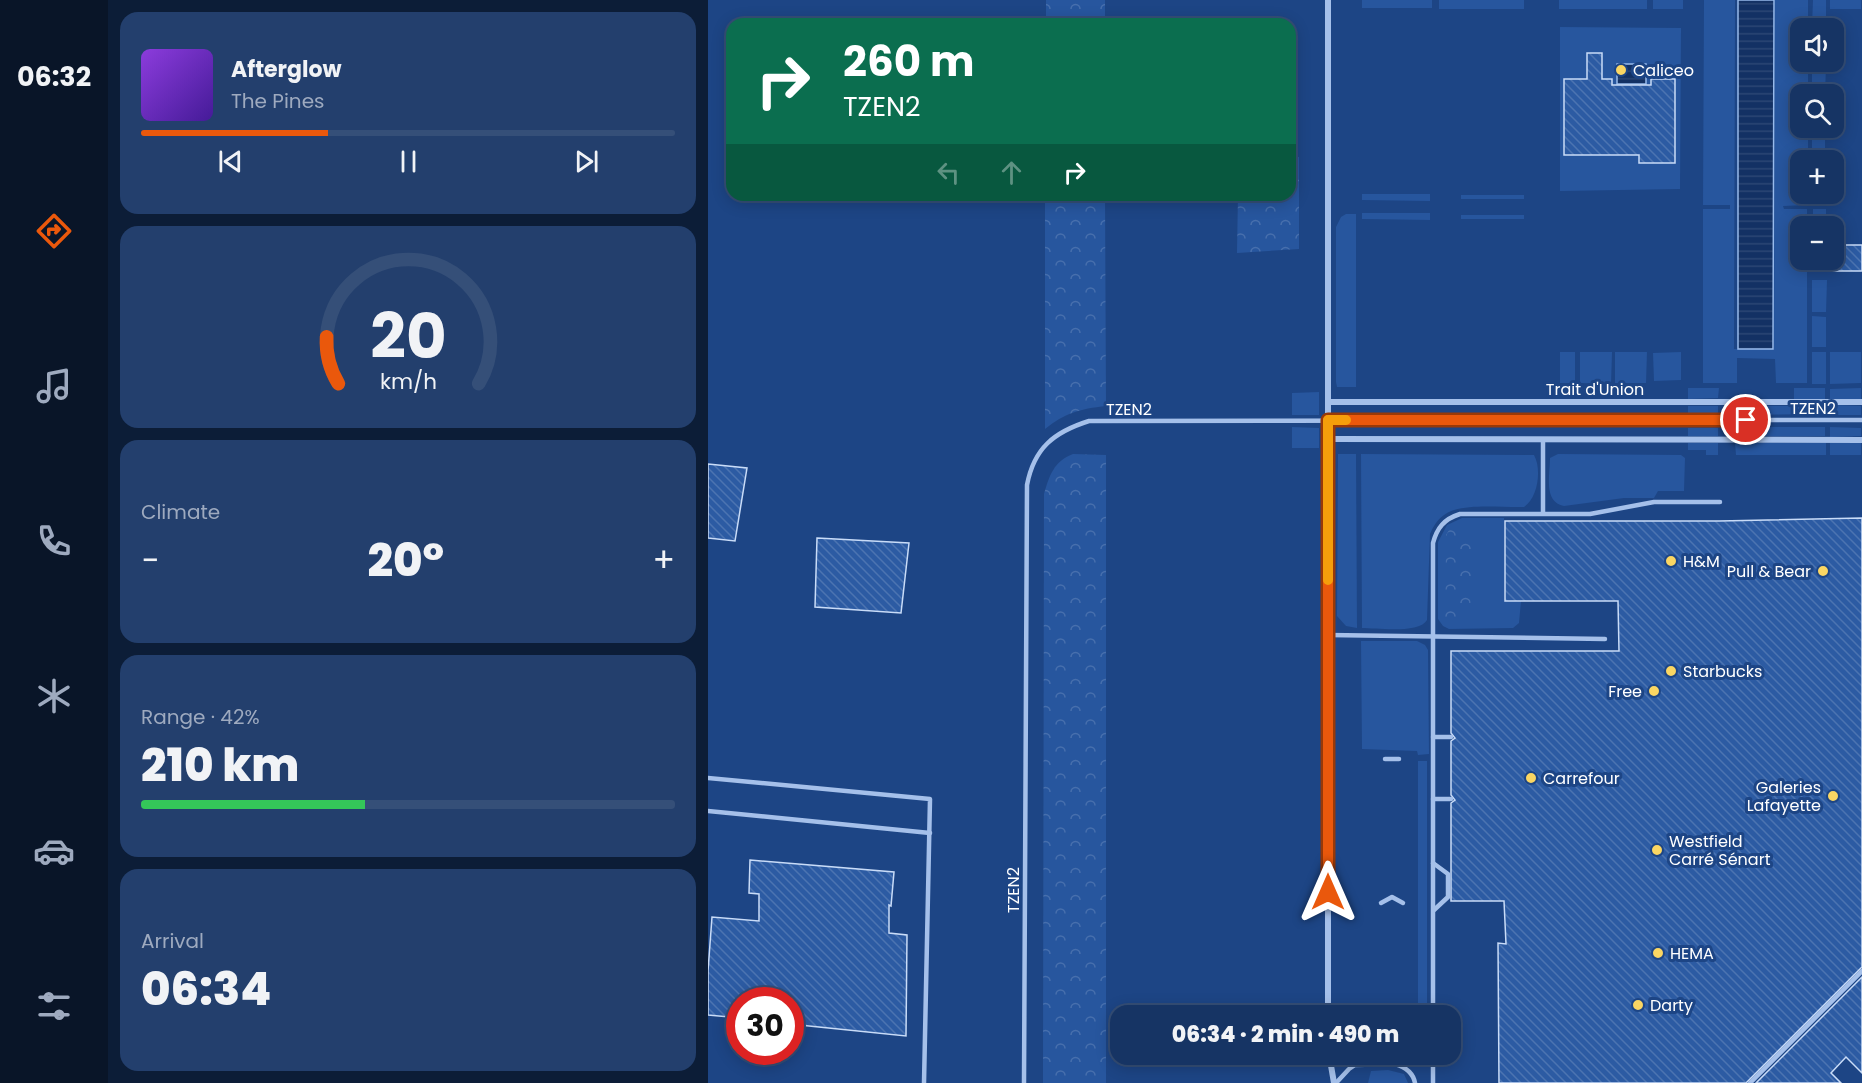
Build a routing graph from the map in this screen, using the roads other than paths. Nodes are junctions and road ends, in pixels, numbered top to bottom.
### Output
1 (1328, 0) edge
2 (1328, 402) junction
3 (1862, 402) edge
4 (1328, 420) junction
5 (1862, 420) edge
6 (1328, 440) junction
7 (1543, 440) junction
8 (1862, 440) edge
9 (1720, 502) dead end
10 (1543, 513) junction
11 (1328, 635) junction
12 (1433, 635) junction
13 (1605, 639) dead end
14 (1433, 737) junction
15 (1451, 737) dead end
16 (1385, 759) dead end
17 (1399, 759) dead end
18 (708, 778) edge
19 (1433, 799) junction
20 (1451, 799) dead end
21 (708, 811) edge
22 (930, 833) junction
23 (1433, 863) junction
24 (1381, 903) dead end
25 (1403, 903) dead end
26 (1433, 911) junction
27 (1862, 971) edge
28 (1328, 1005) edge
29 (1433, 1005) edge
30 (1331, 1065) edge
31 (1355, 1065) edge
32 (1397, 1065) edge
33 (1433, 1065) edge
34 (924, 1083) edge
35 (1024, 1083) edge
36 (1335, 1083) edge
37 (1415, 1083) edge
38 (1433, 1083) edge
39 (1750, 1083) edge

1 - 2 street
2 - 3 street, Trait d'Union
2 - 4 street
4 - 5 lane, TZEN2
4 - 6 street
4 - 35 lane, TZEN2
6 - 7 street
6 - 11 street
7 - 8 street
7 - 10 lane
9 - 10 lane
10 - 12 lane
11 - 12 lane
11 - 28 street
12 - 13 lane
12 - 14 lane
14 - 15 lane
14 - 19 lane
16 - 17 lane
18 - 22 lane
19 - 20 lane
19 - 23 lane
21 - 22 lane
22 - 34 lane
23 - 26 lane
23 - 26 lane
24 - 25 lane
26 - 29 lane
27 - 39 lane
30 - 36 street
31 - 36 lane
32 - 37 lane
33 - 38 lane

